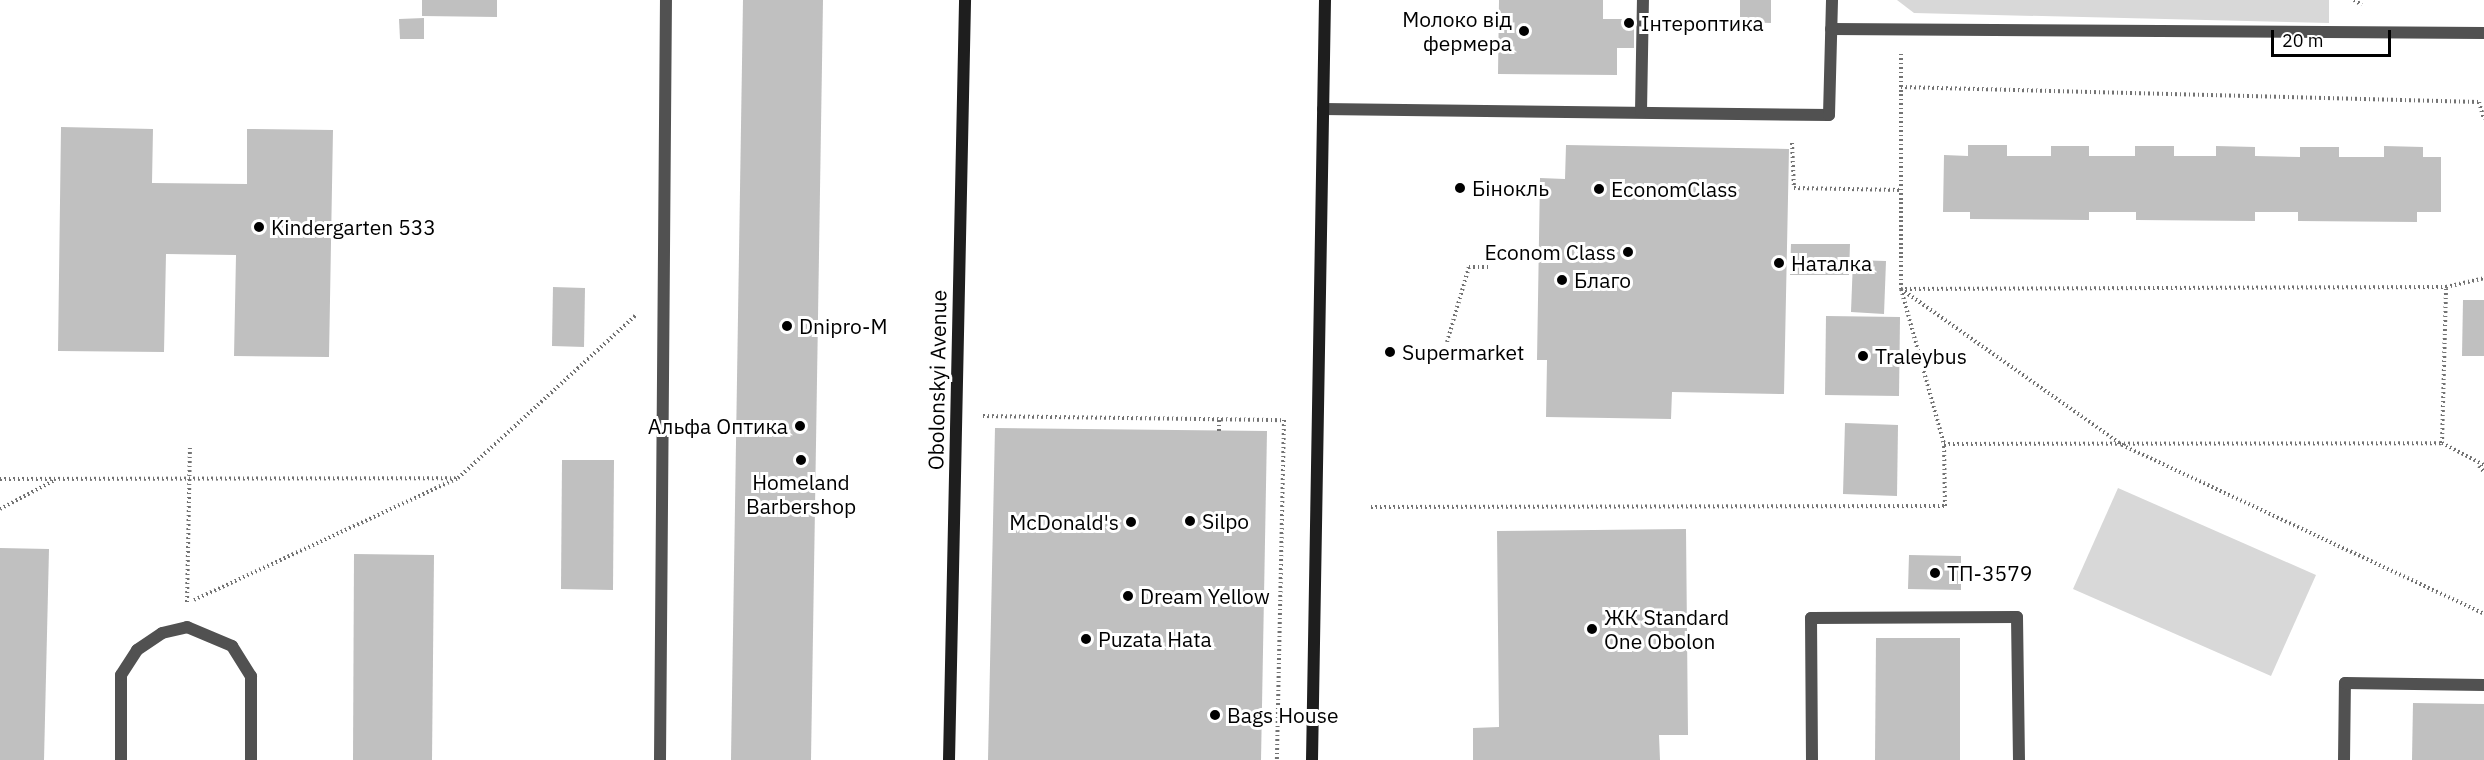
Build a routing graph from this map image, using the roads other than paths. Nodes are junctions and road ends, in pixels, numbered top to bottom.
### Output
1 (666, 0) edge
2 (965, 0) edge
3 (1325, 0) edge
4 (1644, 0) edge
5 (1832, 0) edge
6 (1831, 29) junction
7 (2484, 33) edge
8 (1323, 109) junction
9 (1641, 111) junction
10 (2484, 685) edge
11 (121, 760) edge
12 (251, 760) edge
13 (660, 760) edge
14 (949, 760) edge
15 (1312, 760) edge
16 (1812, 760) edge
17 (2019, 760) edge
18 (2344, 760) edge

1 - 13 lane
2 - 14 main road, Obolonskyi Avenue
3 - 8 main road
4 - 9 lane
5 - 6 lane
6 - 7 lane
6 - 9 lane
8 - 9 lane
8 - 15 main road
10 - 18 lane
11 - 12 lane
16 - 17 lane

